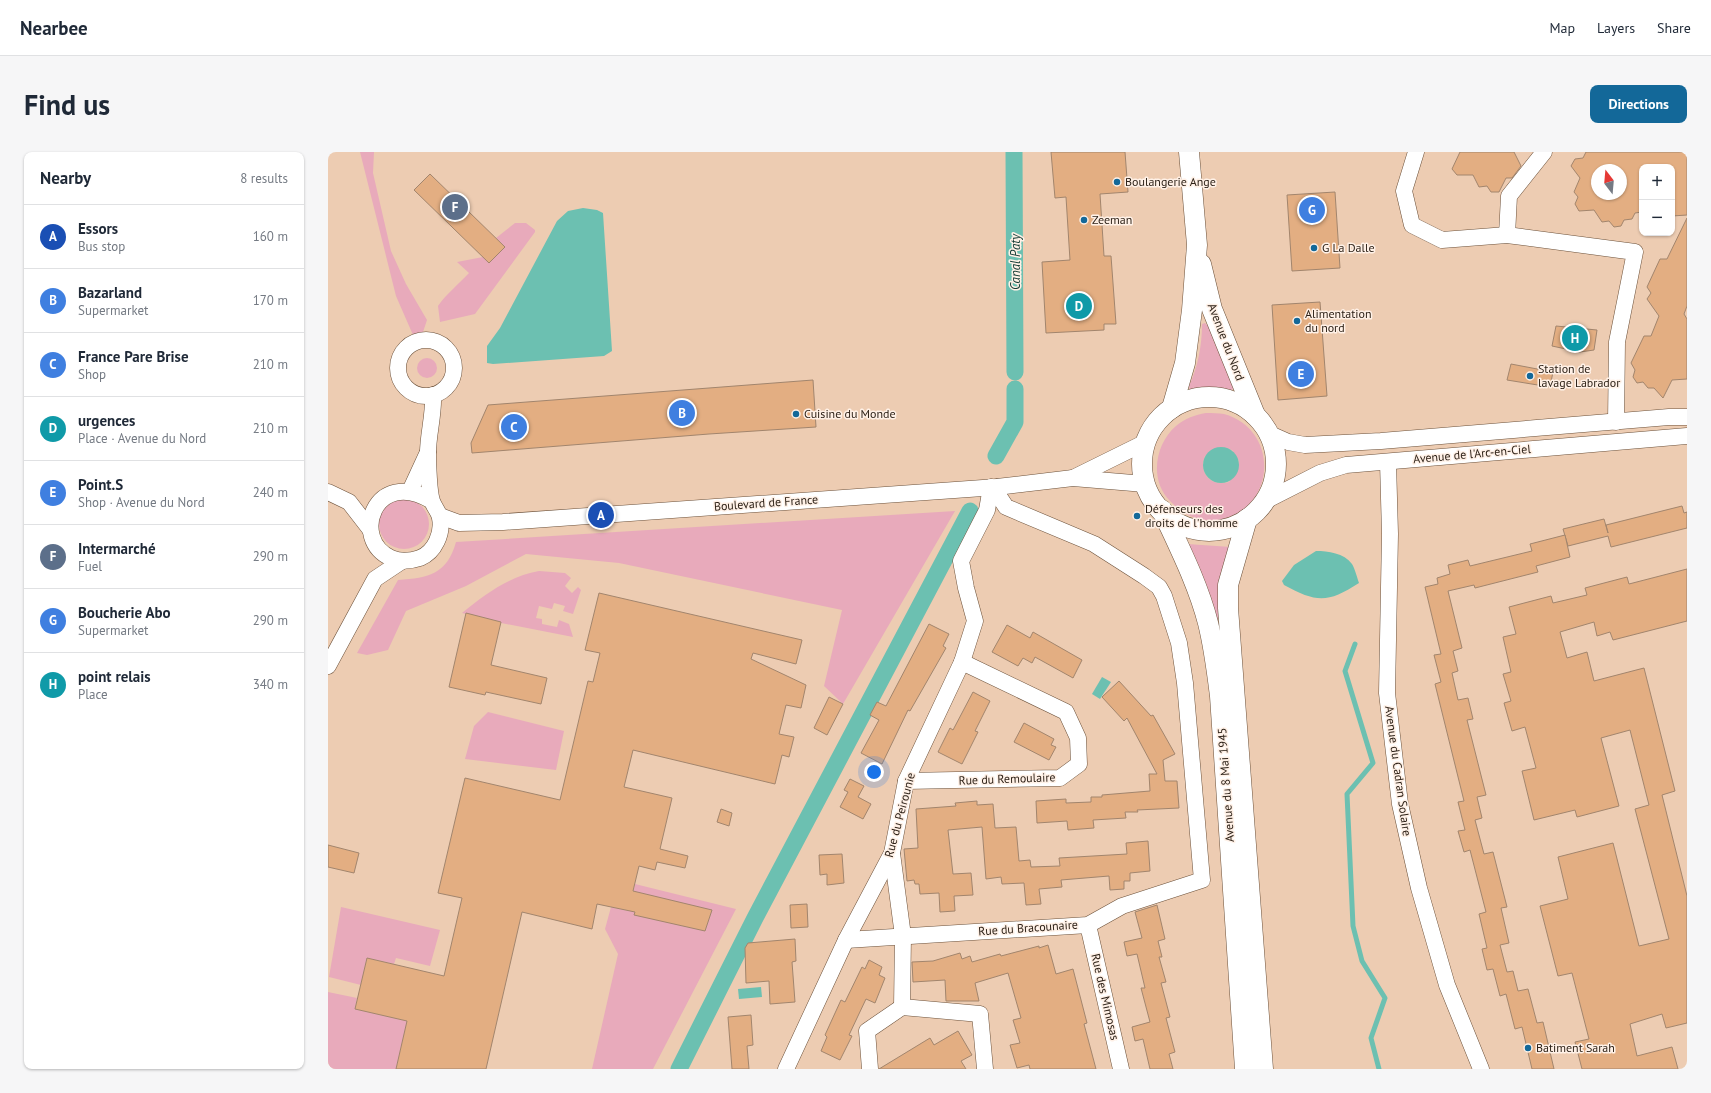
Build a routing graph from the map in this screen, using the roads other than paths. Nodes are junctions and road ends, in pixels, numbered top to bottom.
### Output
1 (1189, 152) edge
2 (1416, 152) edge
3 (1544, 152) edge
4 (1507, 235) junction
5 (1196, 245) junction
6 (433, 396) dead end
7 (1172, 408) junction
8 (1255, 415) junction
9 (1687, 418) edge
10 (1616, 422) junction
11 (1270, 434) junction
12 (1687, 436) edge
13 (1146, 442) junction
14 (428, 452) junction
15 (1388, 462) junction
16 (1073, 478) junction
17 (1145, 484) junction
18 (994, 487) junction
19 (410, 491) junction
20 (328, 492) edge
21 (380, 501) junction
22 (432, 501) junction
23 (1265, 501) junction
24 (349, 502) junction
25 (1162, 510) junction
26 (440, 516) junction
27 (1247, 519) junction
28 (459, 523) junction
29 (370, 529) junction
30 (438, 538) junction
31 (376, 546) junction
32 (402, 561) junction
33 (378, 576) junction
34 (962, 662) junction
35 (328, 666) edge
36 (906, 781) junction
37 (892, 853) junction
38 (1088, 925) junction
39 (902, 936) junction
40 (846, 940) junction
41 (902, 1007) junction
42 (786, 1069) edge
43 (870, 1069) edge
44 (985, 1069) edge
45 (1121, 1069) edge
46 (1245, 1069) edge
47 (1263, 1069) edge
48 (1481, 1069) edge

1 - 5 main road, Avenue du Nord
2 - 4 street
3 - 4 street
4 - 10 street
5 - 7 main road, Avenue du Nord
5 - 8 main road, Avenue du Nord
6 - 14 street
7 - 8 main road
7 - 13 main road
8 - 11 main road
9 - 10 street, Avenue de l'Arc-en-Ciel
10 - 11 street, Avenue de l'Arc-en-Ciel
11 - 23 main road
12 - 15 street, Avenue de l'Arc-en-Ciel
13 - 16 street, Boulevard de France
13 - 17 main road
14 - 19 street
14 - 22 street
15 - 23 street, Avenue de l'Arc-en-Ciel
15 - 48 street, Avenue du Cadran Solaire
16 - 17 street, Boulevard de France
16 - 18 street, Boulevard de France
17 - 25 main road
18 - 28 street, Boulevard de France
18 - 34 street, Rue du Peirounie
18 - 38 street, Rue du Bracounaire
19 - 21 street
19 - 22 street
20 - 24 street
21 - 24 street
21 - 29 street
22 - 26 street
23 - 27 main road
24 - 29 street
25 - 27 main road
25 - 46 main road, Avenue du 8 Mai 1945
26 - 28 street, Boulevard de France
26 - 30 street
27 - 47 main road, Avenue du 8 Mai 1945
28 - 30 street
29 - 31 street
30 - 32 street
31 - 32 street
31 - 33 street
32 - 33 street
33 - 35 street
34 - 36 street, Rue du Peirounie
34 - 36 street, Rue du Remoulaire
36 - 37 street, Rue du Peirounie
37 - 39 street
37 - 40 street, Rue du Peirounie
38 - 39 street, Rue du Bracounaire
38 - 45 street, Rue des Mimosas
39 - 40 street, Rue du Bracounaire
39 - 41 street
40 - 42 street, Rue du Peirounie
41 - 43 street
41 - 44 street

